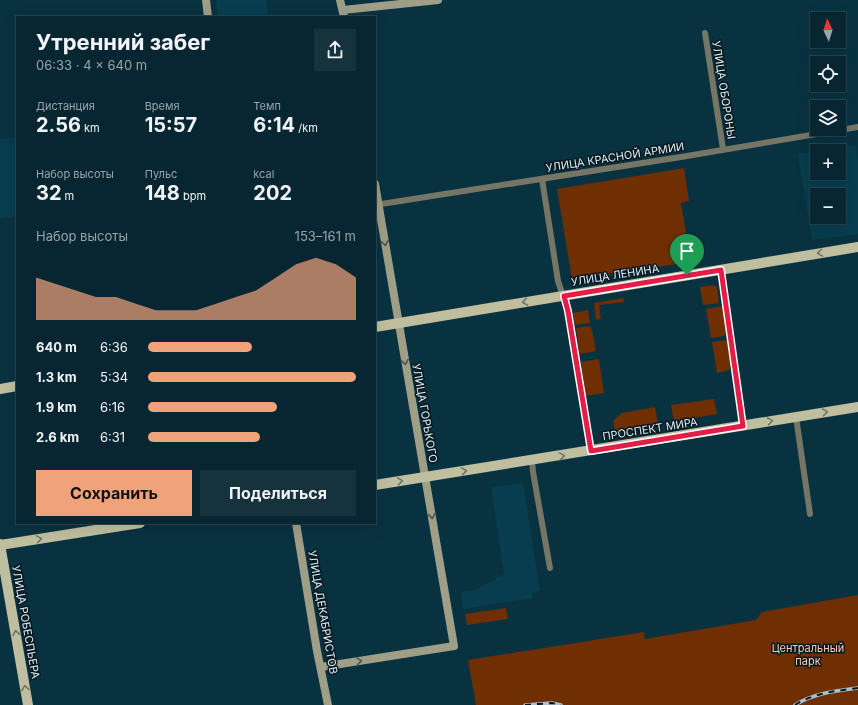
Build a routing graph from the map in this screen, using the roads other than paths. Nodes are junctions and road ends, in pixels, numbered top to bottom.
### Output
1 (206, 0) edge
2 (340, 0) edge
3 (438, 0) edge
4 (344, 14) edge
5 (208, 16) edge
6 (705, 33) dead end
7 (858, 127) edge
8 (723, 149) junction
9 (542, 179) junction
10 (376, 194) edge
11 (377, 205) edge
12 (858, 247) edge
13 (721, 270) junction
14 (564, 296) junction
15 (399, 323) junction
16 (376, 327) edge
17 (16, 386) edge
18 (0, 389) edge
19 (858, 407) edge
20 (796, 417) junction
21 (743, 426) junction
22 (591, 451) junction
23 (532, 460) junction
24 (425, 477) junction
25 (376, 485) edge
26 (810, 514) dead end
27 (134, 524) edge
28 (296, 524) edge
29 (0, 545) edge
30 (550, 568) dead end
31 (321, 667) junction
32 (28, 705) edge
33 (328, 705) edge

1 - 5 street
2 - 4 street
3 - 4 street
6 - 8 street, УЛИЦА ОБОРОНЫ
7 - 8 street, УЛИЦА КРАСНОЙ АРМИИ
8 - 9 street, УЛИЦА КРАСНОЙ АРМИИ
9 - 11 street, УЛИЦА КРАСНОЙ АРМИИ
9 - 14 street
10 - 11 street, УЛИЦА ГОРЬКОГО
11 -> 15 street, УЛИЦА ГОРЬКОГО
12 -> 13 main road, УЛИЦА ЛЕНИНА
13 - 14 main road, УЛИЦА ЛЕНИНА
13 - 21 street
14 -> 15 main road, УЛИЦА ЛЕНИНА
14 - 22 street
15 - 16 main road, УЛИЦА ЛЕНИНА
15 -> 24 street, УЛИЦА ГОРЬКОГО
17 - 18 main road
20 -> 19 main road, ПРОСПЕКТ МИРА
21 -> 20 main road, ПРОСПЕКТ МИРА
20 - 26 street
21 - 22 main road, ПРОСПЕКТ МИРА
23 -> 22 main road, ПРОСПЕКТ МИРА
24 -> 23 main road, ПРОСПЕКТ МИРА
23 - 30 street
25 -> 24 main road, ПРОСПЕКТ МИРА
24 - 31 street, УЛИЦА ГОРЬКОГО
29 -> 27 main road
28 - 31 street, УЛИЦА ДЕКАБРИСТОВ
32 -> 29 main road, УЛИЦА РОБЕСПЬЕРА
31 - 33 street, УЛИЦА ДЕКАБРИСТОВ

